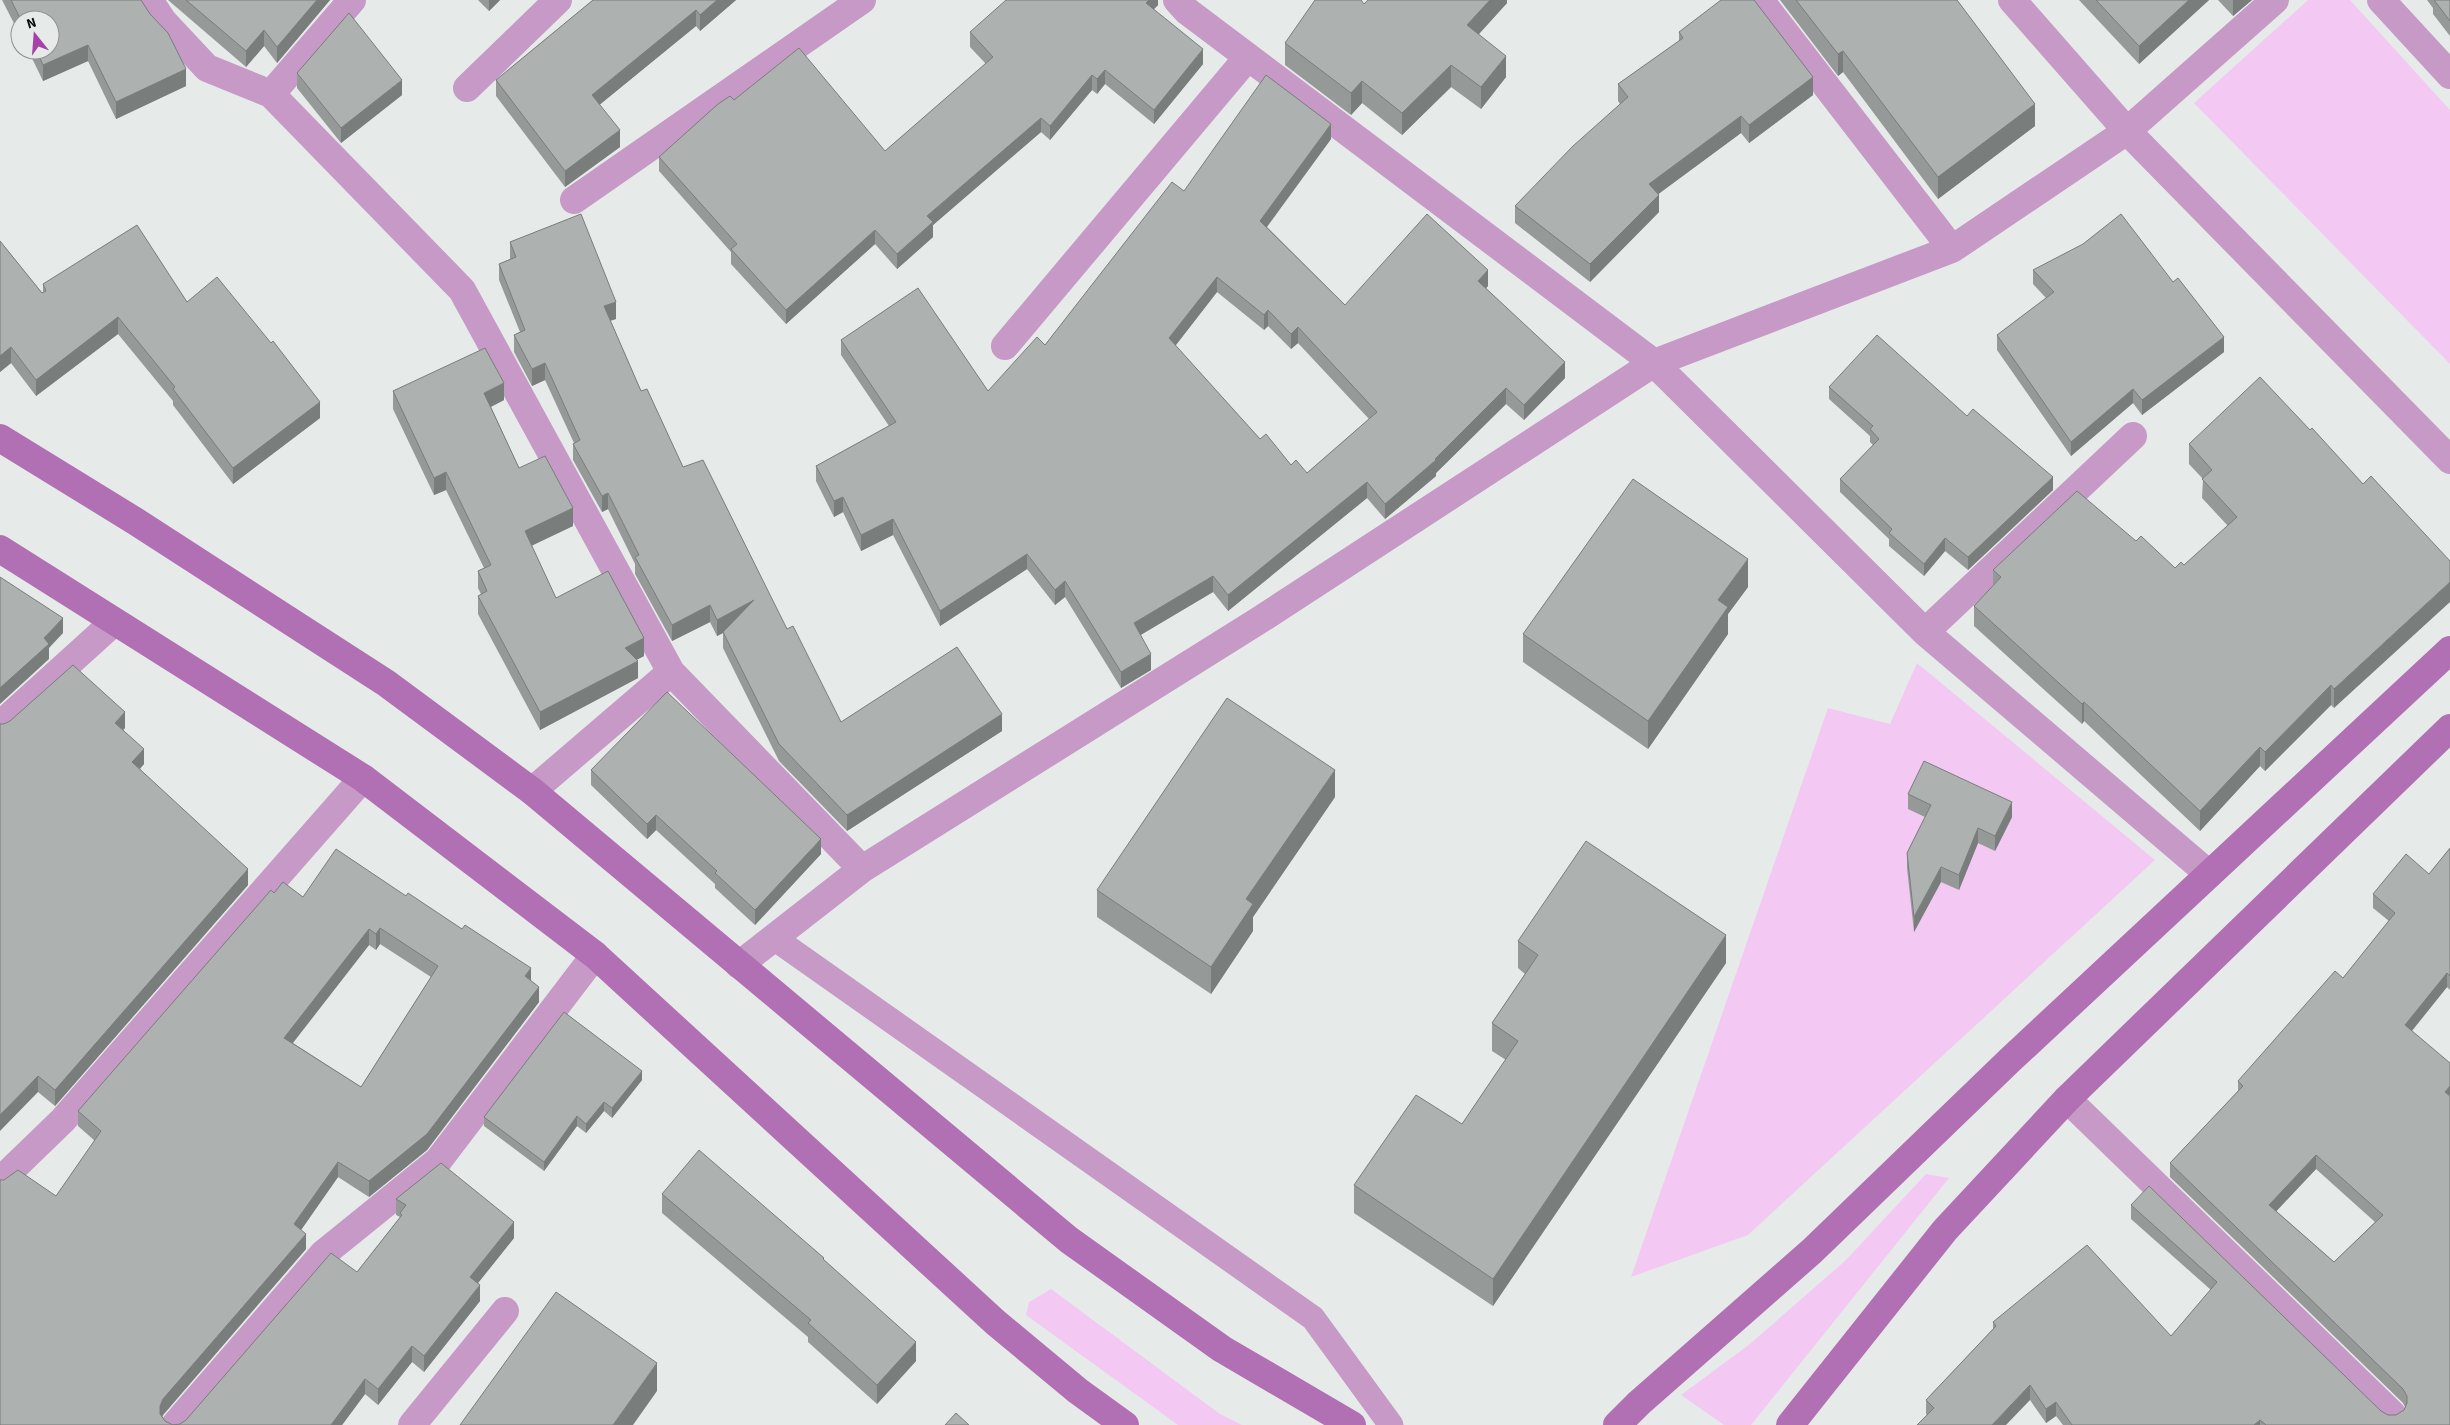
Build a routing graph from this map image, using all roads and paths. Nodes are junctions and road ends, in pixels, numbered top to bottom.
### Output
1 (149, 0) edge
2 (352, 0) edge
3 (558, 0) edge
4 (862, 0) edge
5 (1177, 0) edge
6 (1760, 0) edge
7 (2012, 0) edge
8 (2275, 0) edge
9 (2381, 0) edge
10 (1248, 57) junction
11 (2450, 75) edge
12 (467, 88) dead end
13 (271, 94) junction
14 (2127, 131) junction
15 (574, 200) dead end
16 (1952, 249) junction
17 (1005, 346) dead end
18 (1654, 364) junction
19 (2133, 436) dead end
20 (0, 438) edge
21 (2450, 460) edge
22 (0, 549) edge
23 (114, 622) junction
24 (1925, 632) junction
25 (2450, 650) edge
26 (671, 672) junction
27 (0, 725) edge
28 (2450, 728) edge
29 (363, 778) junction
30 (532, 791) junction
31 (862, 868) junction
32 (2209, 874) junction
33 (774, 938) junction
34 (595, 955) junction
35 (739, 965) junction
36 (2067, 1099) junction
37 (0, 1182) edge
38 (505, 1311) dead end
39 (1078, 1391) junction
40 (2392, 1414) edge
41 (175, 1425) edge
42 (412, 1425) edge
43 (1107, 1425) edge
44 (1125, 1425) edge
45 (1352, 1425) edge
46 (1391, 1425) edge
47 (1617, 1425) edge
48 (1790, 1425) edge

1 - 13 street
2 - 13 street
3 - 12 street
4 - 15 street
5 - 10 street
6 - 16 street
7 - 14 street
8 - 14 street
9 - 11 street
10 - 17 street
10 - 18 street
13 - 26 street
14 - 16 street
14 - 21 street
16 - 18 street
18 - 24 street
18 - 31 street
19 - 24 street
20 - 30 main road
22 - 23 main road
23 - 27 street
23 - 29 main road
24 - 32 street
25 - 32 main road
26 - 30 street
26 - 31 street
28 - 36 main road
29 - 34 main road
29 - 37 street
30 - 35 main road
31 - 33 street
32 - 47 main road
33 - 35 street
33 - 46 lane
34 - 39 main road
34 - 41 street
35 - 45 main road
36 - 40 street
36 - 48 main road
38 - 42 street
39 - 43 main road
39 - 44 main road

